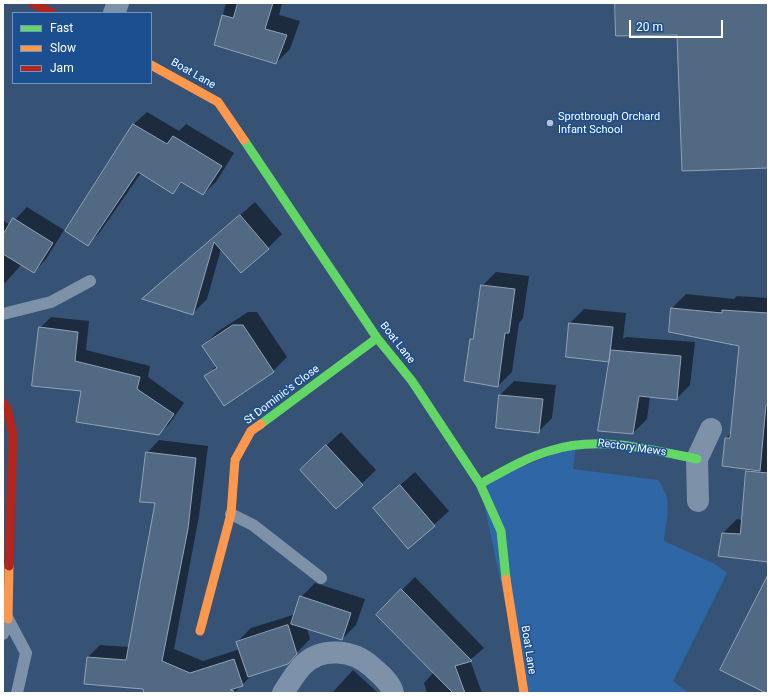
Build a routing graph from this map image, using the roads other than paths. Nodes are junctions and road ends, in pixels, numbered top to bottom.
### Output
1 (32, 3) edge
2 (50, 12) edge
3 (152, 66) edge
4 (90, 281) dead end
5 (3, 314) edge
6 (377, 338) junction
7 (3, 403) edge
8 (711, 429) dead end
9 (697, 458) junction
10 (480, 484) junction
11 (698, 501) dead end
12 (231, 514) junction
13 (321, 578) dead end
14 (8, 619) junction
15 (200, 631) dead end
16 (3, 634) edge
17 (17, 693) edge
18 (283, 693) edge
19 (394, 693) edge
20 (524, 693) edge

1 - 2 street
3 - 6 street, Boat Lane
4 - 5 lane
6 - 10 street, Boat Lane
6 - 12 street, St Dominic's Close
7 - 14 street
8 - 9 street
9 - 10 street, Rectory Mews
9 - 11 street
10 - 20 street, Boat Lane
12 - 13 lane
12 - 15 street, St Dominic's Close
14 - 16 lane
14 - 17 lane
18 - 19 street

